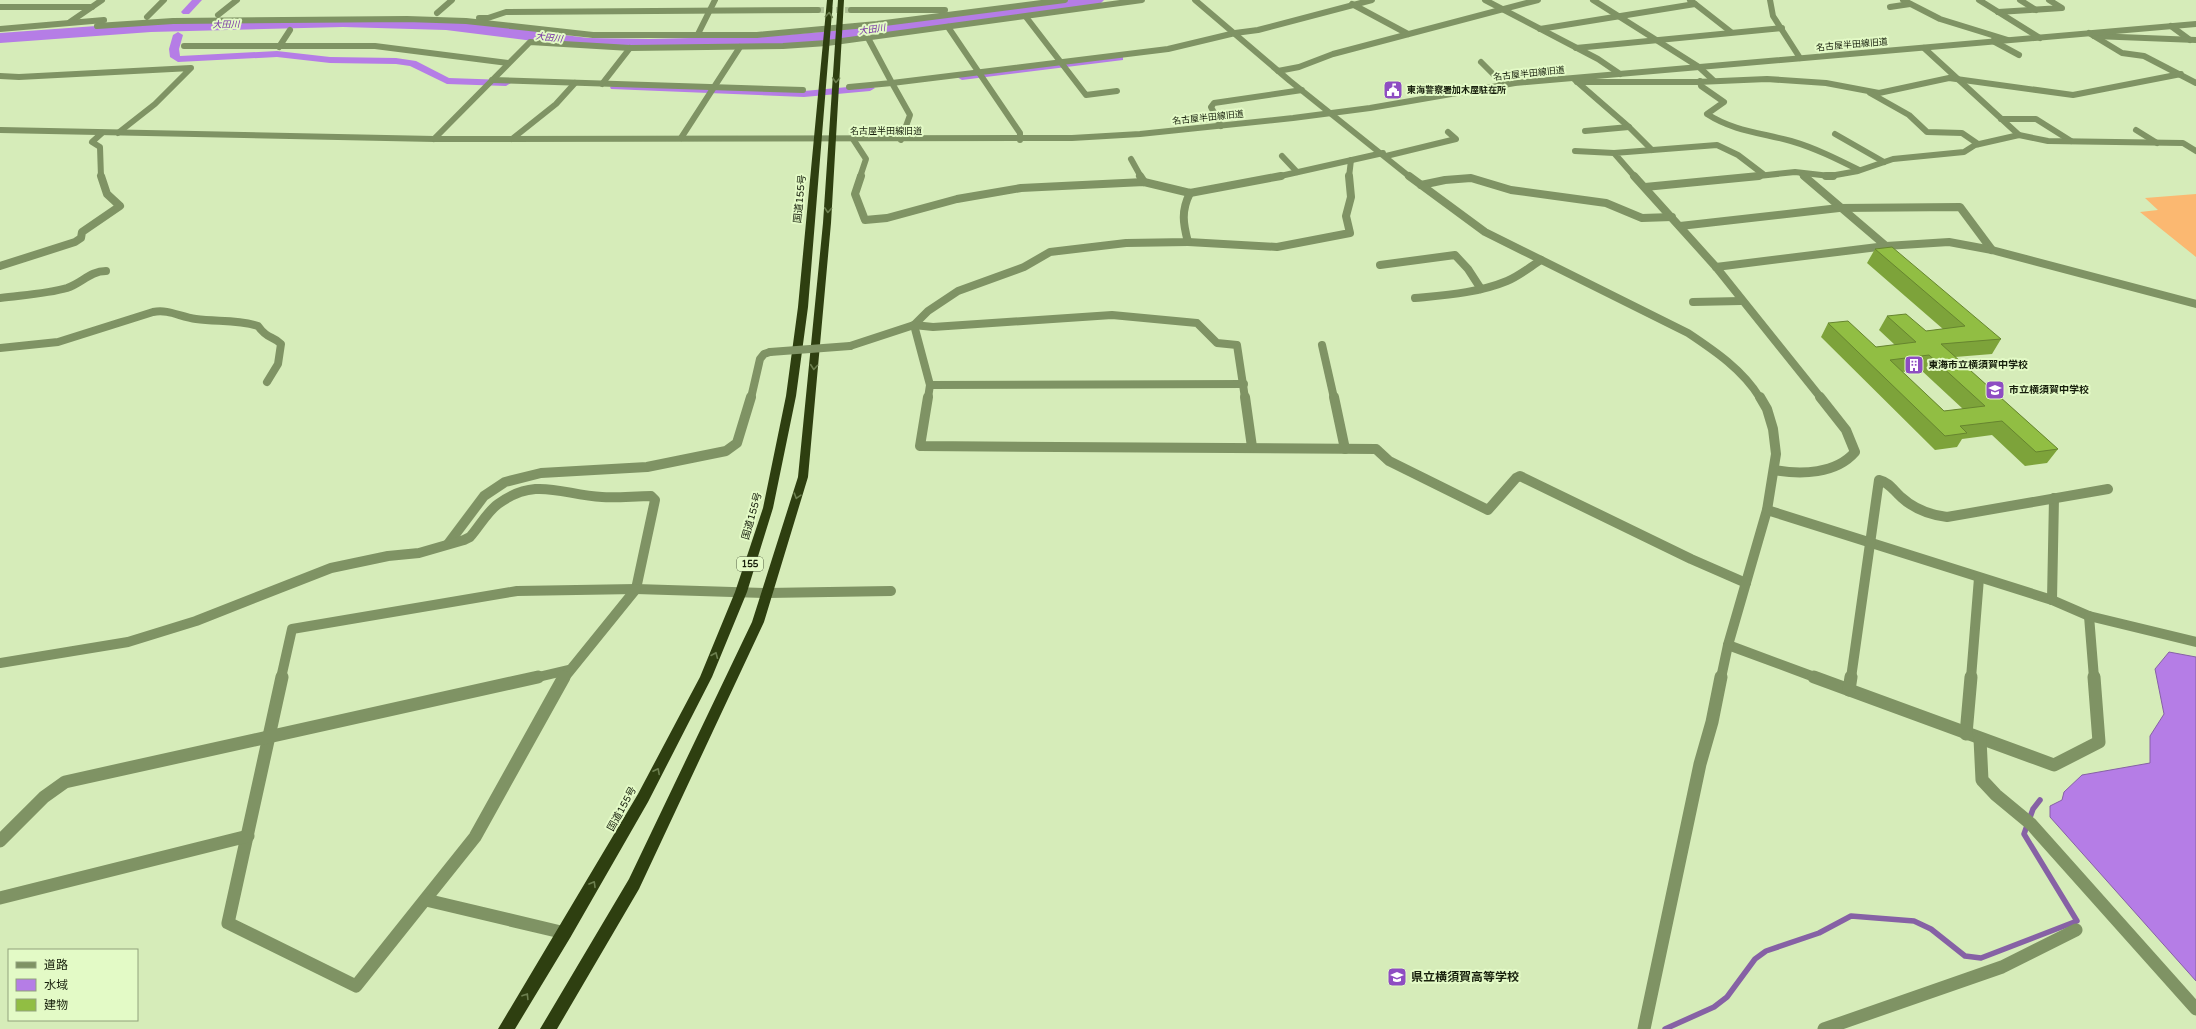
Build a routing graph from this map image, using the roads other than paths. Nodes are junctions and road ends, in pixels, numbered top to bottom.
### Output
1 (5, 0) edge
2 (102, 0) edge
3 (164, 0) edge
4 (236, 0) edge
5 (452, 0) edge
6 (715, 0) edge
7 (830, 0) edge
8 (841, 0) edge
9 (1026, 0) edge
10 (1064, 0) edge
11 (1142, 0) edge
12 (1195, 0) edge
13 (1345, 0) edge
14 (1372, 0) edge
15 (1485, 0) edge
16 (1538, 0) edge
17 (1593, 0) edge
18 (1690, 0) edge
19 (1770, 0) edge
20 (1903, 0) edge
21 (1979, 0) edge
22 (2020, 0) edge
23 (2049, 0) edge
24 (0, 3) edge
25 (1695, 4) junction
26 (1910, 4) junction
27 (1354, 5) junction
28 (0, 7) edge
29 (92, 7) junction
30 (1890, 7) dead end
31 (818, 10) tunnel mouth
32 (851, 10) tunnel mouth
33 (1502, 10) junction
34 (2036, 10) junction
35 (710, 11) junction
36 (1998, 12) junction
37 (437, 13) junction
38 (218, 15) junction
39 (1618, 16) junction
40 (147, 17) junction
41 (1026, 17) junction
42 (69, 23) junction
43 (2196, 24) edge
44 (96, 26) dead end
45 (948, 26) junction
46 (2171, 26) junction
47 (839, 28) junction
48 (1782, 28) junction
49 (0, 29) edge
50 (827, 29) junction
51 (1540, 29) junction
52 (290, 30) dead end
53 (1731, 32) junction
54 (1234, 33) junction
55 (698, 34) junction
56 (1408, 34) junction
57 (785, 35) dead end
58 (2091, 35) junction
59 (868, 38) junction
60 (2040, 38) junction
61 (2189, 39) junction
62 (2008, 40) junction
63 (2196, 40) edge
64 (839, 41) junction
65 (1658, 41) junction
66 (1993, 42) junction
67 (827, 43) junction
68 (2196, 44) edge
69 (184, 46) dead end
70 (784, 46) junction
71 (279, 47) junction
72 (740, 47) junction
73 (630, 48) junction
74 (1576, 48) junction
75 (1924, 48) junction
76 (2019, 55) dead end
77 (1800, 58) junction
78 (1481, 62) dead end
79 (508, 63) junction
80 (1061, 63) junction
81 (1699, 67) junction
82 (1278, 71) junction
83 (978, 73) junction
84 (1620, 74) junction
85 (2181, 74) junction
86 (0, 76) edge
87 (492, 80) junction
88 (1575, 80) junction
89 (1714, 80) junction
90 (1958, 80) junction
91 (1700, 81) junction
92 (892, 82) junction
93 (575, 83) junction
94 (2196, 83) edge
95 (602, 84) junction
96 (1504, 85) junction
97 (716, 87) junction
98 (850, 87) dead end
99 (803, 90) dead end
100 (1302, 90) junction
101 (1117, 91) dead end
102 (1869, 92) junction
103 (1331, 113) junction
104 (2002, 119) junction
105 (1221, 126) junction
106 (1629, 127) junction
107 (0, 130) edge
108 (2136, 130) dead end
109 (1584, 131) dead end
110 (1448, 132) dead end
111 (102, 133) junction
112 (118, 133) junction
113 (1835, 134) dead end
114 (2019, 135) junction
115 (681, 138) junction
116 (434, 139) junction
117 (512, 139) junction
118 (817, 139) junction
119 (832, 139) junction
120 (853, 140) junction
121 (901, 140) junction
122 (1020, 140) junction
123 (2196, 141) edge
124 (2071, 142) junction
125 (2182, 142) dead end
126 (2157, 143) junction
127 (1978, 144) junction
128 (1652, 150) junction
129 (1575, 151) dead end
130 (2196, 151) edge
131 (1614, 154) junction
132 (1384, 155) junction
133 (1282, 156) dead end
134 (1131, 159) dead end
135 (1351, 160) junction
136 (1884, 162) junction
137 (1859, 170) junction
138 (1297, 172) junction
139 (1762, 174) junction
140 (1802, 174) junction
141 (1144, 182) junction
142 (1421, 185) junction
143 (1645, 187) junction
144 (1190, 193) junction
145 (1839, 208) junction
146 (1672, 217) junction
147 (1680, 226) junction
148 (1188, 242) junction
149 (1886, 246) junction
150 (1992, 250) junction
151 (1541, 260) junction
152 (1380, 265) dead end
153 (0, 266) edge
154 (1716, 267) junction
155 (106, 272) dead end
156 (1481, 289) junction
157 (0, 298) edge
158 (1415, 298) dead end
159 (1741, 301) junction
160 (1693, 302) dead end
161 (2196, 304) edge
162 (914, 325) junction
163 (1322, 345) dead end
164 (0, 348) edge
165 (267, 382) dead end
166 (1244, 384) junction
167 (930, 385) junction
168 (1252, 447) junction
169 (1345, 449) junction
170 (1774, 470) junction
171 (2108, 489) dead end
172 (2054, 498) junction
173 (1767, 510) junction
174 (1870, 543) junction
175 (448, 544) junction
176 (1979, 578) junction
177 (1746, 583) junction
178 (636, 589) junction
179 (891, 591) dead end
180 (741, 592) junction
181 (767, 593) junction
182 (2052, 600) junction
183 (2090, 616) junction
184 (2196, 642) edge
185 (1728, 645) junction
186 (0, 663) edge
187 (568, 670) junction
188 (1849, 690) junction
189 (1966, 734) junction
190 (270, 737) junction
191 (1980, 739) junction
192 (248, 836) junction
193 (0, 841) edge
194 (0, 898) edge
195 (426, 900) junction
196 (2076, 930) dead end
197 (565, 933) junction
198 (2196, 1009) edge
199 (506, 1029) edge
200 (548, 1029) edge
201 (1644, 1029) edge
202 (1824, 1029) edge

1 - 24 street
2 - 29 street
3 - 40 street
4 - 38 street
5 - 37 street
6 - 35 street
50 -> 7 highway, 国道155号 / 155
8 - 47 highway, 155
9 - 32 street
10 - 47 street
11 - 41 street
12 - 54 street
13 - 27 street
14 - 27 street
15 - 33 street
16 - 33 street
17 - 39 street
18 - 25 street
19 - 48 street
20 - 26 street
21 - 36 street
22 - 34 street
23 - 34 street
25 - 39 street
25 - 53 street
26 - 30 street
26 - 62 street
27 - 54 street
27 - 56 street
28 - 29 street
29 - 42 street
31 - 35 street
33 - 51 street
33 - 56 street
34 - 36 street
35 - 37 street
35 - 55 street
36 - 60 street
37 - 38 street
38 - 40 street
39 - 51 street
39 - 65 street
40 - 42 street
41 - 45 street
41 - 80 street
42 - 49 street
43 - 46 street, 名古屋半田線旧道
44 - 55 street
45 - 59 street
45 - 83 street
46 - 58 street, 名古屋半田線旧道
46 - 61 street
47 - 50 street
47 - 64 highway, 155
48 - 53 street
48 - 77 street
50 - 55 street
50 - 67 highway, 国道155号 / 155
51 - 74 street
52 - 71 street
53 - 65 street
54 - 80 street
54 - 82 street
56 - 82 street
57 - 70 street
58 - 60 street, 名古屋半田線旧道
58 - 61 street
58 - 85 street
59 - 64 street
59 - 92 street
60 - 62 street, 名古屋半田線旧道
61 - 63 street
61 - 68 street
62 - 66 street, 名古屋半田線旧道
64 - 67 street
64 -> 119 highway, 155
65 - 74 street
65 - 81 street
66 - 75 street, 名古屋半田線旧道
66 - 76 street
67 - 70 street
67 - 118 highway, 国道155号 / 155
69 - 71 street
70 - 72 street
71 - 79 street
72 - 73 street
72 - 97 street
73 - 79 street
73 - 95 street
74 - 84 street
75 - 77 street, 名古屋半田線旧道
75 - 90 street
77 - 81 street, 名古屋半田線旧道
78 - 96 street
79 - 87 street
80 - 83 street
80 - 101 street
81 - 84 street, 名古屋半田線旧道
81 - 89 street
82 - 100 street
83 - 92 street
83 - 122 street
84 - 88 street, 名古屋半田線旧道
85 - 90 street
85 - 94 street
86 - 112 street
87 - 93 street
87 - 116 street
88 - 91 street
88 - 96 street, 名古屋半田線旧道
88 - 106 street
89 - 91 street
89 - 102 street
90 - 102 street
90 - 104 street
91 - 137 street
92 - 98 street
92 - 121 street
93 - 95 street
93 - 117 street
95 - 97 street
96 - 103 street, 名古屋半田線旧道
97 - 99 street
97 - 115 street
100 - 103 street
100 - 105 street
102 - 127 street
103 - 105 street, 名古屋半田線旧道
103 - 132 street
104 - 114 street
104 - 124 street
105 - 122 street, 名古屋半田線旧道
106 - 109 street
106 - 128 street
107 - 111 street, 名古屋半田線旧道
108 - 126 street
110 - 132 street
111 - 112 street, 名古屋半田線旧道
111 - 153 street
112 - 116 street, 名古屋半田線旧道
113 - 136 street
114 - 124 street
114 - 127 street
115 - 117 street, 名古屋半田線旧道
115 - 118 street, 名古屋半田線旧道
116 - 117 street, 名古屋半田線旧道
118 - 119 street, 名古屋半田線旧道
118 - 180 highway, 国道155号 / 155
119 - 120 street, 名古屋半田線旧道
119 -> 181 highway, 155
120 - 121 street, 名古屋半田線旧道
120 - 141 street
121 - 122 street, 名古屋半田線旧道
123 - 125 street
124 - 126 street
126 - 130 street
127 - 136 street
128 - 131 street
128 - 139 street
129 - 131 street
131 - 143 street
132 - 135 street
132 - 142 street
133 - 138 street
134 - 141 street
135 - 138 street
135 - 148 street
136 - 137 street
137 - 140 street
138 - 144 street
139 - 140 street
139 - 143 street
140 - 145 street
141 - 144 street
142 - 146 street
142 - 151 street
143 - 146 street
144 - 148 street
145 - 147 street
145 - 149 street
145 - 150 street
146 - 147 street
147 - 154 street
148 - 162 street
149 - 150 street
149 - 154 street
150 - 161 street
151 - 156 street
151 - 170 street
152 - 156 street
154 - 159 street
155 - 157 street
156 - 158 street
159 - 160 street
159 - 170 street
162 - 166 street
162 - 167 street
162 - 175 street, bridge
163 - 169 street
164 - 165 street
166 - 167 street
166 - 168 street
167 - 168 street
168 - 169 street
169 - 177 street
170 - 173 street
171 - 172 street
172 - 174 street
172 - 182 street
173 - 174 street
173 - 177 street
174 - 176 street
174 - 188 street
175 - 178 street
175 - 186 street
176 - 182 street
176 - 189 street
177 - 185 street
178 - 180 street
178 - 187 street
178 - 190 street
179 - 181 street
180 - 181 street
197 -> 180 highway, 国道155号 / 155
181 - 200 highway, 155
182 - 183 street
183 - 184 street
183 - 191 street
185 - 188 street
185 - 201 street
187 - 190 street
187 - 195 street
188 - 189 street
189 - 191 street
190 - 192 street
190 - 193 street
191 - 198 street
192 - 194 street
192 - 195 street
195 - 197 street
196 - 202 street
199 -> 197 highway, 国道155号 / 155

